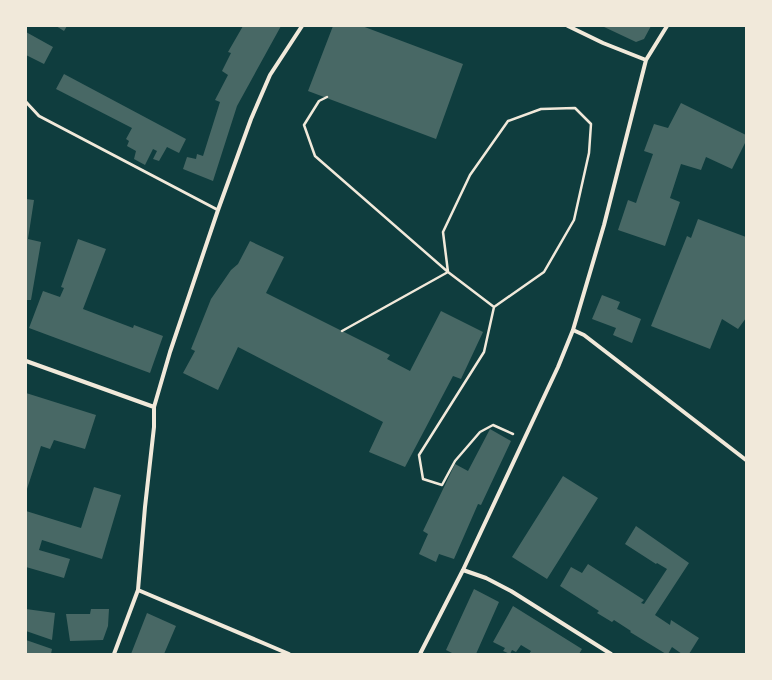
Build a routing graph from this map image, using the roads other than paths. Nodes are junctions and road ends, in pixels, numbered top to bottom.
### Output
1 (302, 26) edge
2 (568, 26) edge
3 (667, 26) edge
4 (646, 60) junction
5 (26, 102) edge
6 (218, 210) junction
7 (573, 330) junction
8 (26, 360) edge
9 (154, 407) junction
10 (746, 460) edge
11 (463, 570) junction
12 (138, 590) junction
13 (114, 654) edge
14 (289, 654) edge
15 (420, 654) edge
16 (611, 654) edge

1 - 6 street
2 - 4 street
3 - 4 street
4 - 7 street
5 - 6 lane
6 - 9 street
7 - 10 street
7 - 11 street
8 - 9 street
9 - 12 street
11 - 15 street
11 - 16 street
12 - 13 street
12 - 14 street

